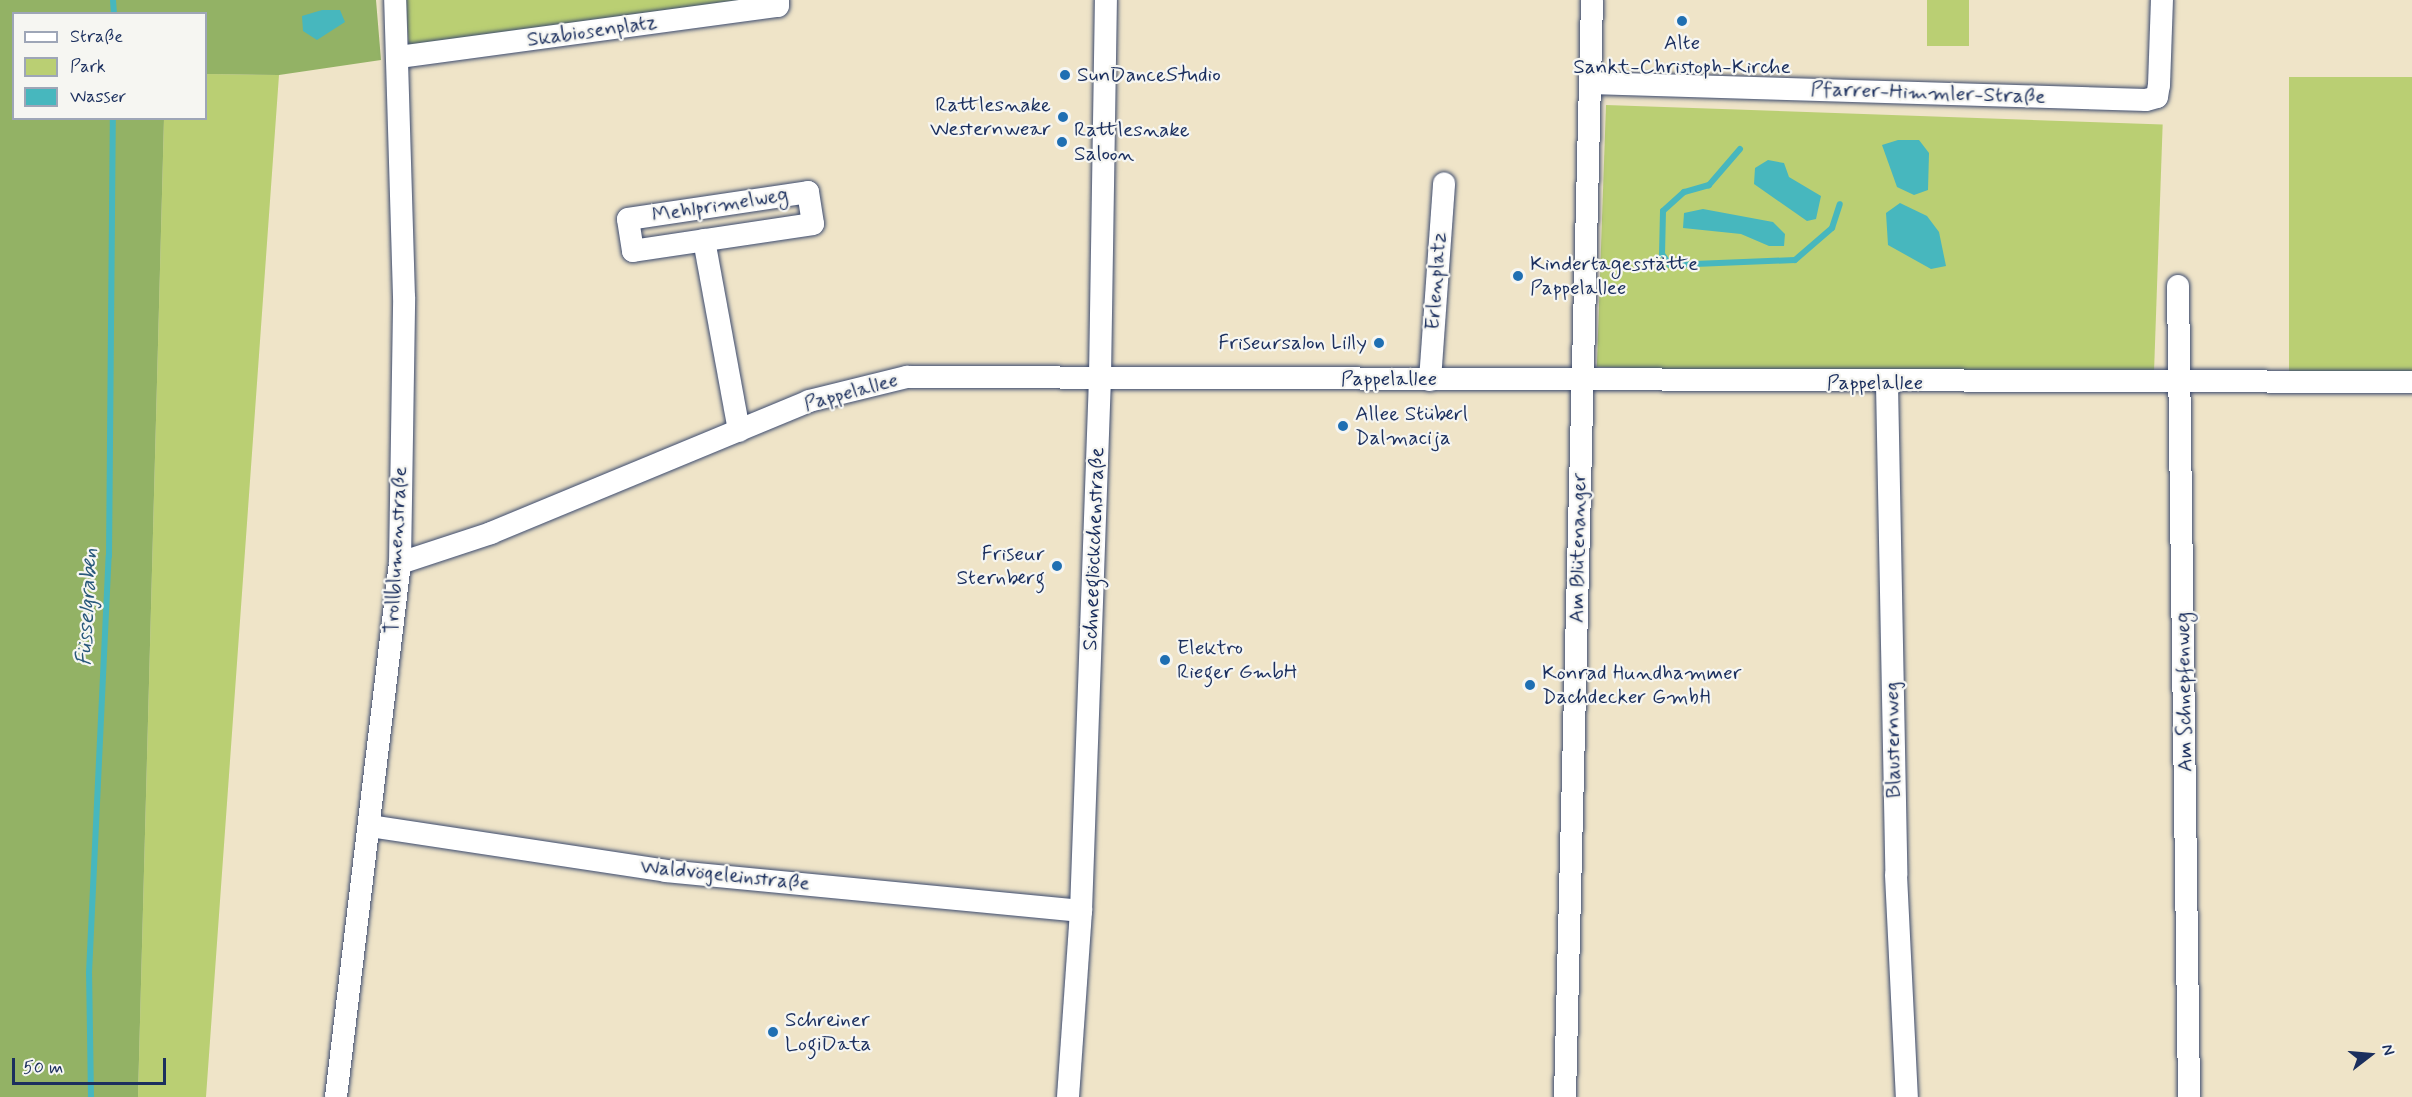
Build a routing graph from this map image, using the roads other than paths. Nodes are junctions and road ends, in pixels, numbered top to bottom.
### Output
1 (395, 0) edge
2 (778, 0) edge
3 (1106, 0) edge
4 (1592, 0) edge
5 (2162, 0) edge
6 (399, 57) junction
7 (1590, 83) junction
8 (1444, 183) dead end
9 (704, 240) junction
10 (2178, 286) dead end
11 (1100, 377) junction
12 (2179, 379) junction
13 (1430, 380) junction
14 (1582, 381) junction
15 (2412, 382) edge
16 (1887, 384) junction
17 (739, 431) junction
18 (400, 563) junction
19 (370, 826) junction
20 (1081, 911) junction
21 (336, 1097) edge
22 (1068, 1097) edge
23 (1564, 1097) edge
24 (1907, 1097) edge
25 (2189, 1097) edge

1 - 6 street, Trollblumenstraße
2 - 6 street, Skabiosenplatz
3 - 11 street, Schneeglöckchenstraße
4 - 7 street, Am Blütenanger
5 - 7 street, Pfarrer-Himmler-Straße
6 - 18 street, Trollblumenstraße
7 - 14 street, Am Blütenanger
8 - 13 street, Erlenplatz
9 - 9 street, Mehlprimelweg
9 - 17 street, Mehlprimelweg
10 - 12 street, Am Schnepfenweg
11 - 13 street, Pappelallee
11 - 17 street, Pappelallee
11 - 20 street, Schneeglöckchenstraße
12 - 15 street, Pappelallee
12 - 16 street, Pappelallee
12 - 25 street, Am Schnepfenweg
13 - 14 street, Pappelallee
14 - 16 street, Pappelallee
14 - 23 street, Am Blütenanger
16 - 24 street, Blausternweg
17 - 18 street, Pappelallee
18 - 19 street, Trollblumenstraße
19 - 20 street, Waldvögeleinstraße
19 - 21 street, Trollblumenstraße
20 - 22 street, Schneeglöckchenstraße

